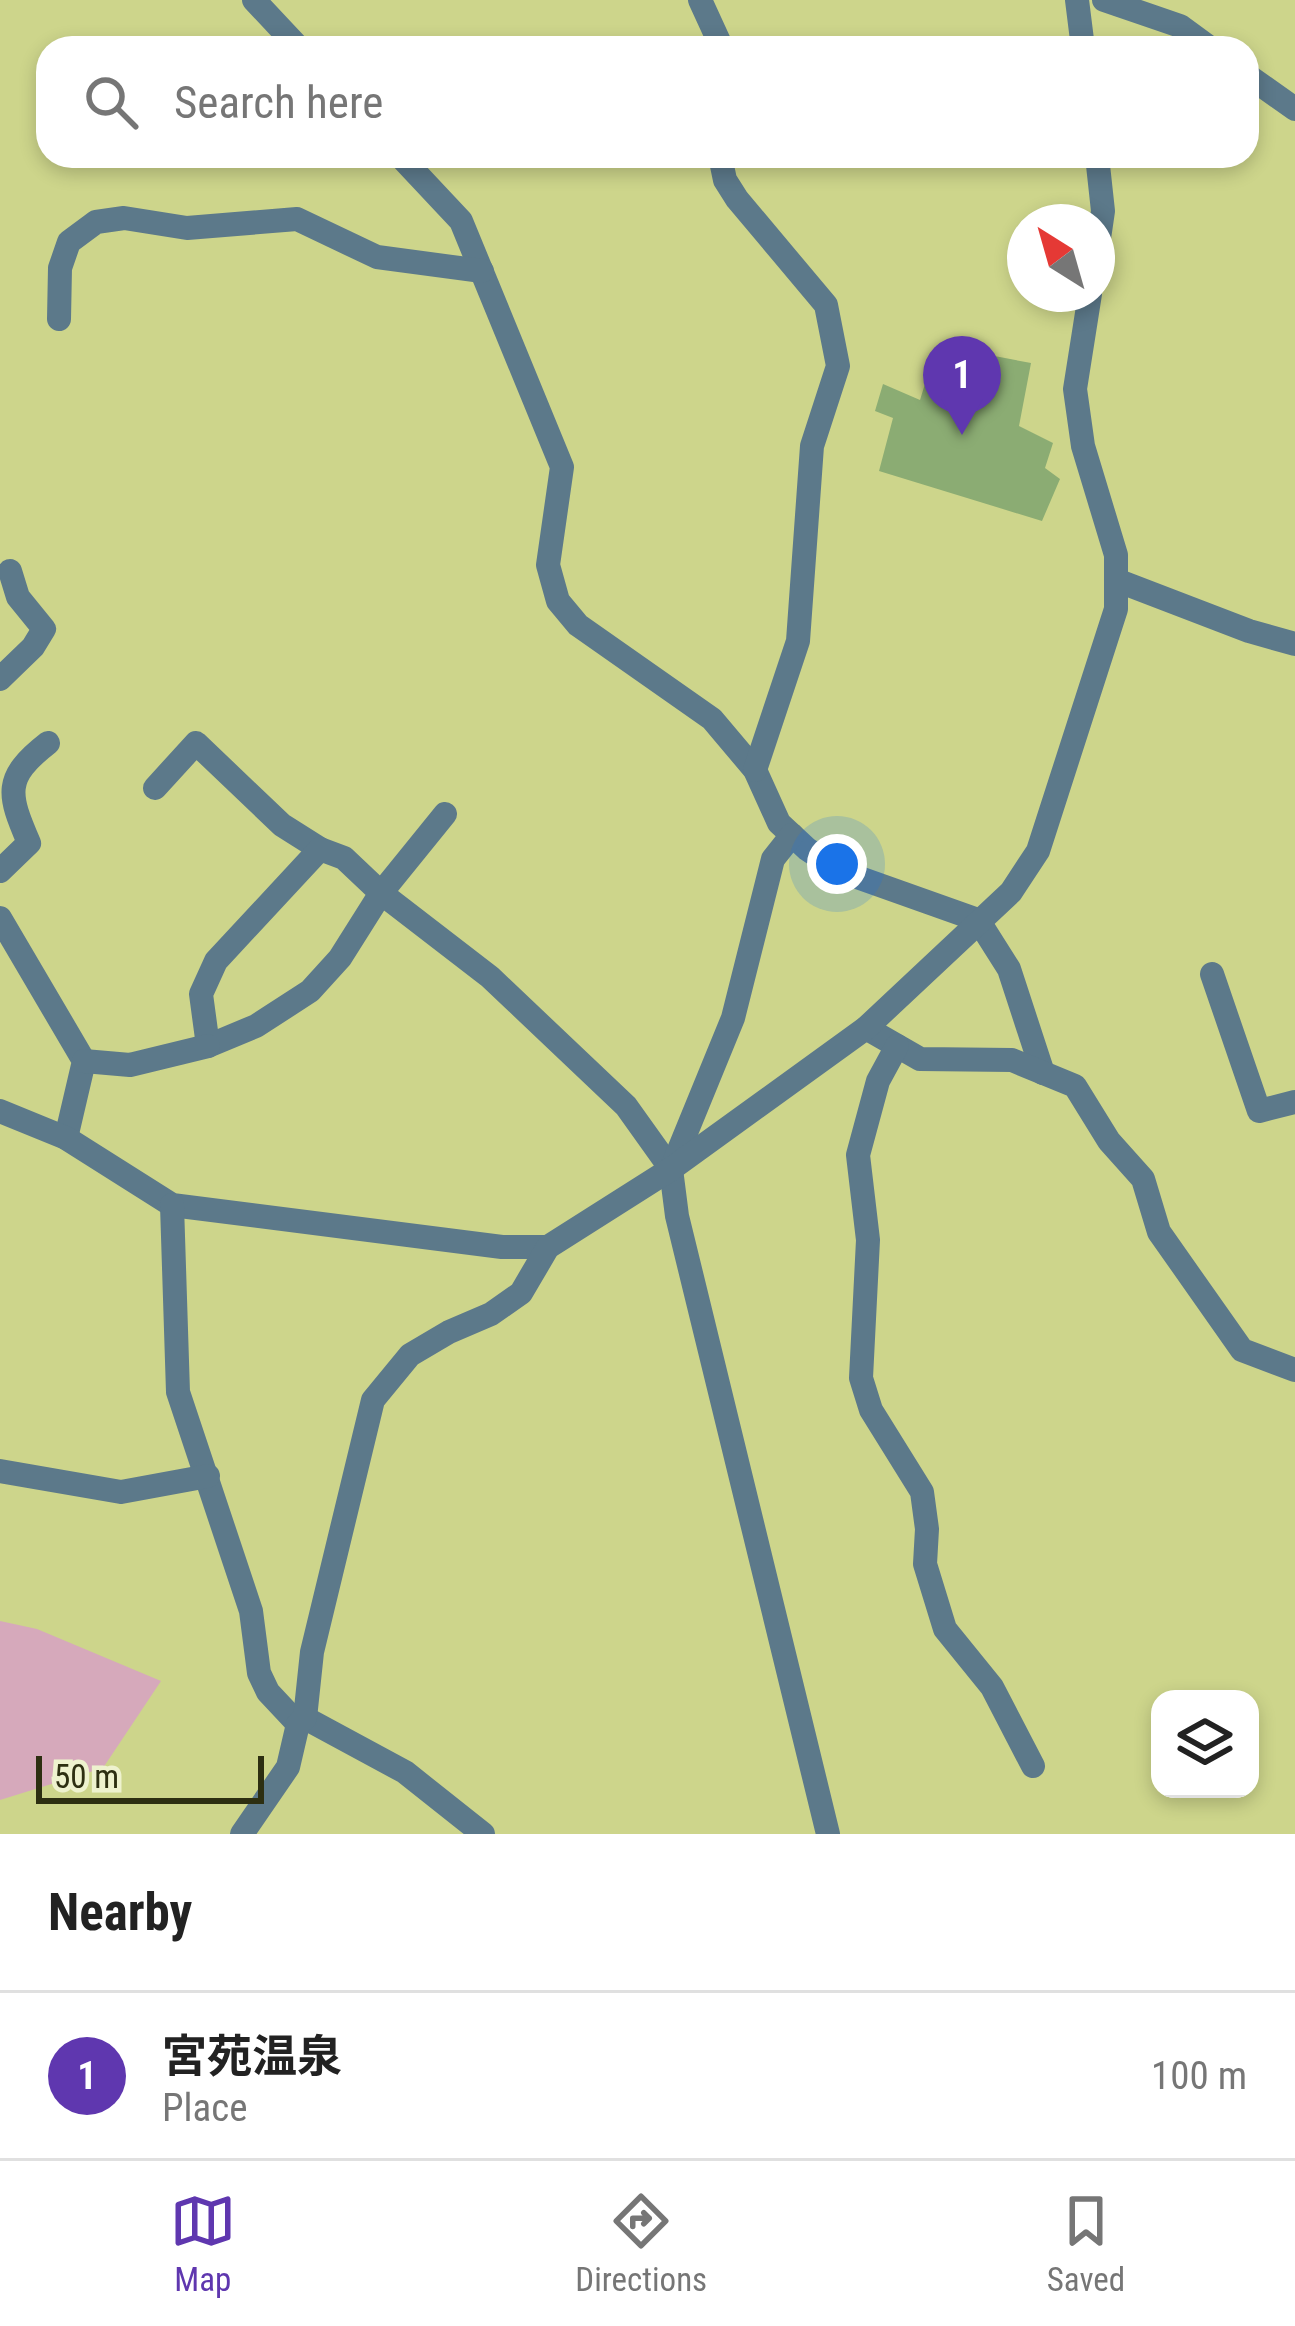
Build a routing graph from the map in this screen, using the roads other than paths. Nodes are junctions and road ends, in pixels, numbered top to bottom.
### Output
1 (254, 0) edge
2 (700, 0) edge
3 (1077, 0) edge
4 (1104, 0) edge
5 (287, 36) edge
6 (716, 36) edge
7 (1082, 36) edge
8 (1194, 36) edge
9 (1259, 84) edge
10 (1295, 110) edge
11 (411, 168) edge
12 (723, 168) edge
13 (1098, 168) edge
14 (1102, 204) edge
15 (482, 271) junction
16 (1087, 312) edge
17 (58, 319) dead end
18 (10, 571) dead end
19 (1116, 580) junction
20 (1295, 644) edge
21 (0, 679) edge
22 (48, 743) dead end
23 (755, 770) junction
24 (155, 788) dead end
25 (445, 814) dead end
26 (793, 836) junction
27 (320, 849) junction
28 (0, 871) edge
29 (381, 893) junction
30 (0, 918) edge
31 (978, 920) junction
32 (1212, 974) dead end
33 (866, 1028) junction
34 (208, 1046) junction
35 (897, 1046) junction
36 (84, 1060) junction
37 (1042, 1073) junction
38 (1295, 1102) edge
39 (0, 1111) edge
40 (66, 1138) junction
41 (671, 1169) junction
42 (172, 1205) junction
43 (548, 1246) junction
44 (1295, 1370) edge
45 (0, 1471) edge
46 (208, 1477) junction
47 (301, 1721) junction
48 (1034, 1766) dead end
49 (242, 1834) edge
50 (482, 1834) edge
51 (828, 1834) edge

1 - 5 street
2 - 6 street
3 - 7 street
4 - 8 street
9 - 10 street
11 - 15 street
12 - 23 street
13 - 14 street
15 - 17 street
15 - 23 street
16 - 19 street
18 - 21 street
19 - 20 street
19 - 31 street
22 - 28 street
23 - 26 street
24 - 27 street
25 - 29 street
26 - 31 street
26 - 41 street
27 - 29 street
27 - 34 street
29 - 34 street
29 - 41 street
30 - 36 street
31 - 33 street
31 - 37 street
32 - 38 street
33 - 35 street
33 - 41 street
34 - 36 street
35 - 37 street
35 - 48 street
36 - 40 street
37 - 44 street
39 - 40 street
40 - 42 street
41 - 43 street
41 - 51 street
42 - 43 street
42 - 46 street
43 - 47 street
45 - 46 street
46 - 47 street
47 - 49 street
47 - 50 street

